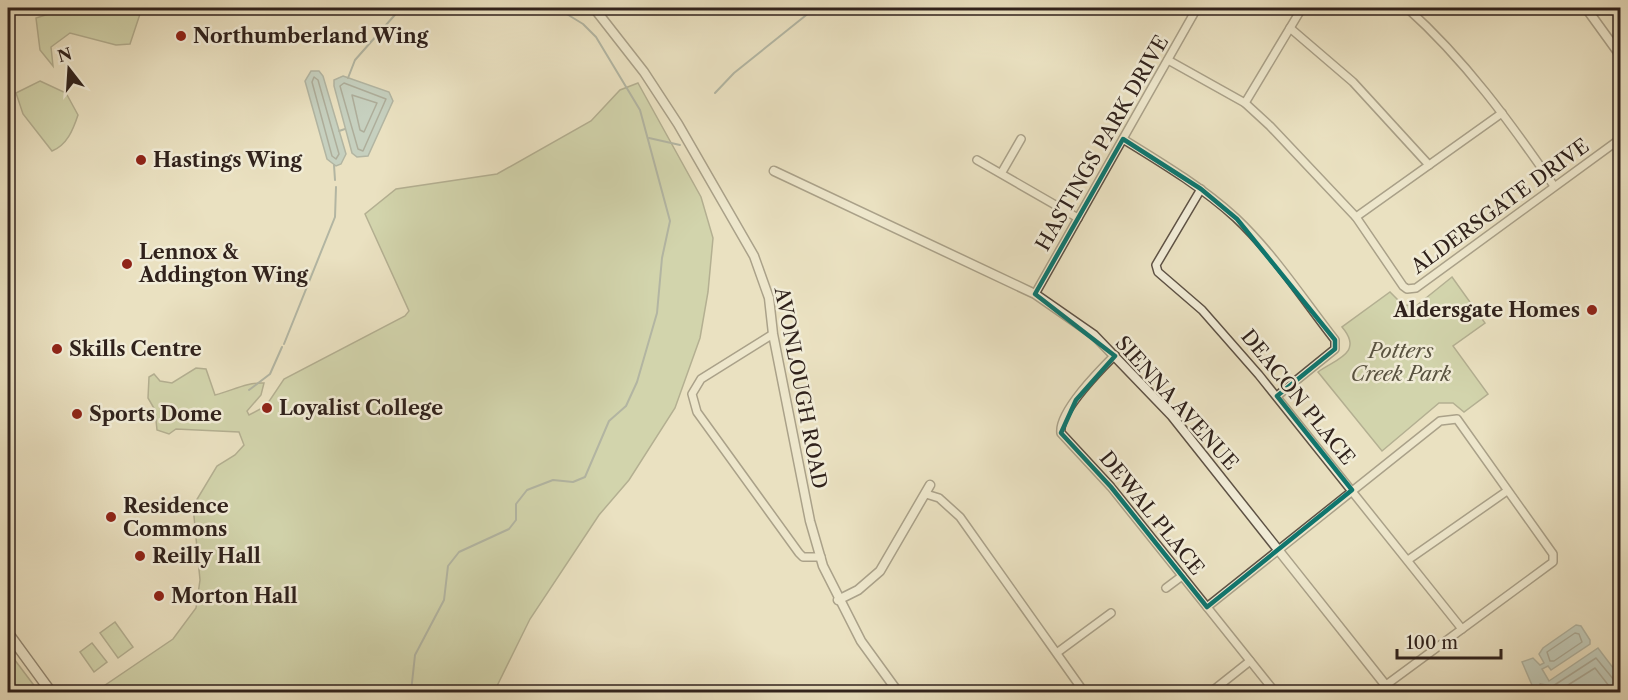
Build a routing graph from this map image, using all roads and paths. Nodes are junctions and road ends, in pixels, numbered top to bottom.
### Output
1 (594, 8) edge
2 (1197, 8) edge
3 (1302, 8) edge
4 (1407, 8) edge
5 (1586, 8) edge
6 (1290, 28) junction
7 (1620, 56) edge
8 (1167, 60) junction
9 (1245, 103) junction
10 (1502, 113) junction
11 (1123, 138) junction
12 (1021, 139) dead end
13 (1620, 139) edge
14 (977, 160) dead end
15 (1429, 165) junction
16 (774, 171) dead end
17 (1002, 172) junction
18 (1554, 186) junction
19 (1201, 189) junction
20 (1356, 217) junction
21 (1078, 218) junction
22 (1035, 294) junction
23 (773, 334) junction
24 (1115, 355) junction
25 (1277, 396) junction
26 (930, 485) dead end
27 (1352, 490) junction
28 (1507, 491) junction
29 (926, 494) junction
30 (1280, 549) junction
31 (821, 557) junction
32 (1408, 560) junction
33 (1182, 576) junction
34 (1166, 588) dead end
35 (838, 600) junction
36 (1207, 607) junction
37 (1111, 613) dead end
38 (1462, 629) junction
39 (8, 633) edge
40 (1058, 652) junction
41 (1250, 661) junction
42 (1389, 689) edge
43 (51, 693) edge
44 (898, 693) edge
45 (1084, 693) edge
46 (1211, 693) edge
47 (1275, 693) edge

1 - 23 street, AVONLOUGH ROAD
2 - 8 street, HASTINGS PARK DRIVE
3 - 6 street
4 - 10 street
5 - 7 street
6 - 9 street
6 - 15 street
8 - 9 street, ALDERSGATE DRIVE
8 - 11 street, HASTINGS PARK DRIVE
9 - 20 street, ALDERSGATE DRIVE
10 - 15 street
10 - 18 street
11 - 19 street
11 - 21 street, HASTINGS PARK DRIVE
12 - 17 street
13 - 18 street, ALDERSGATE DRIVE
14 - 17 street
15 - 20 street
16 - 22 street, SIENNA AVENUE
17 - 21 street
18 - 20 street, ALDERSGATE DRIVE
19 - 25 street, DEACON PLACE
19 - 25 street
21 - 22 street, HASTINGS PARK DRIVE
22 - 24 street, SIENNA AVENUE
23 - 31 street, AVONLOUGH ROAD
23 - 31 street
24 - 30 street, SIENNA AVENUE
24 - 33 street, DEWAL PLACE
25 - 27 street, DEACON PLACE
26 - 29 street
27 - 28 street
27 - 30 street
27 - 32 street, DEACON PLACE
28 - 32 street
28 - 38 street
29 - 35 street
29 - 40 street
30 - 36 street
30 - 42 street, SIENNA AVENUE
31 - 35 street, AVONLOUGH ROAD
32 - 38 street, DEACON PLACE
33 - 34 street
33 - 36 street, DEWAL PLACE
35 - 44 street, AVONLOUGH ROAD
36 - 41 street, DEWAL PLACE
37 - 40 street
38 - 42 street
39 - 43 main road
40 - 45 street
41 - 46 street
41 - 47 street, DEWAL PLACE

